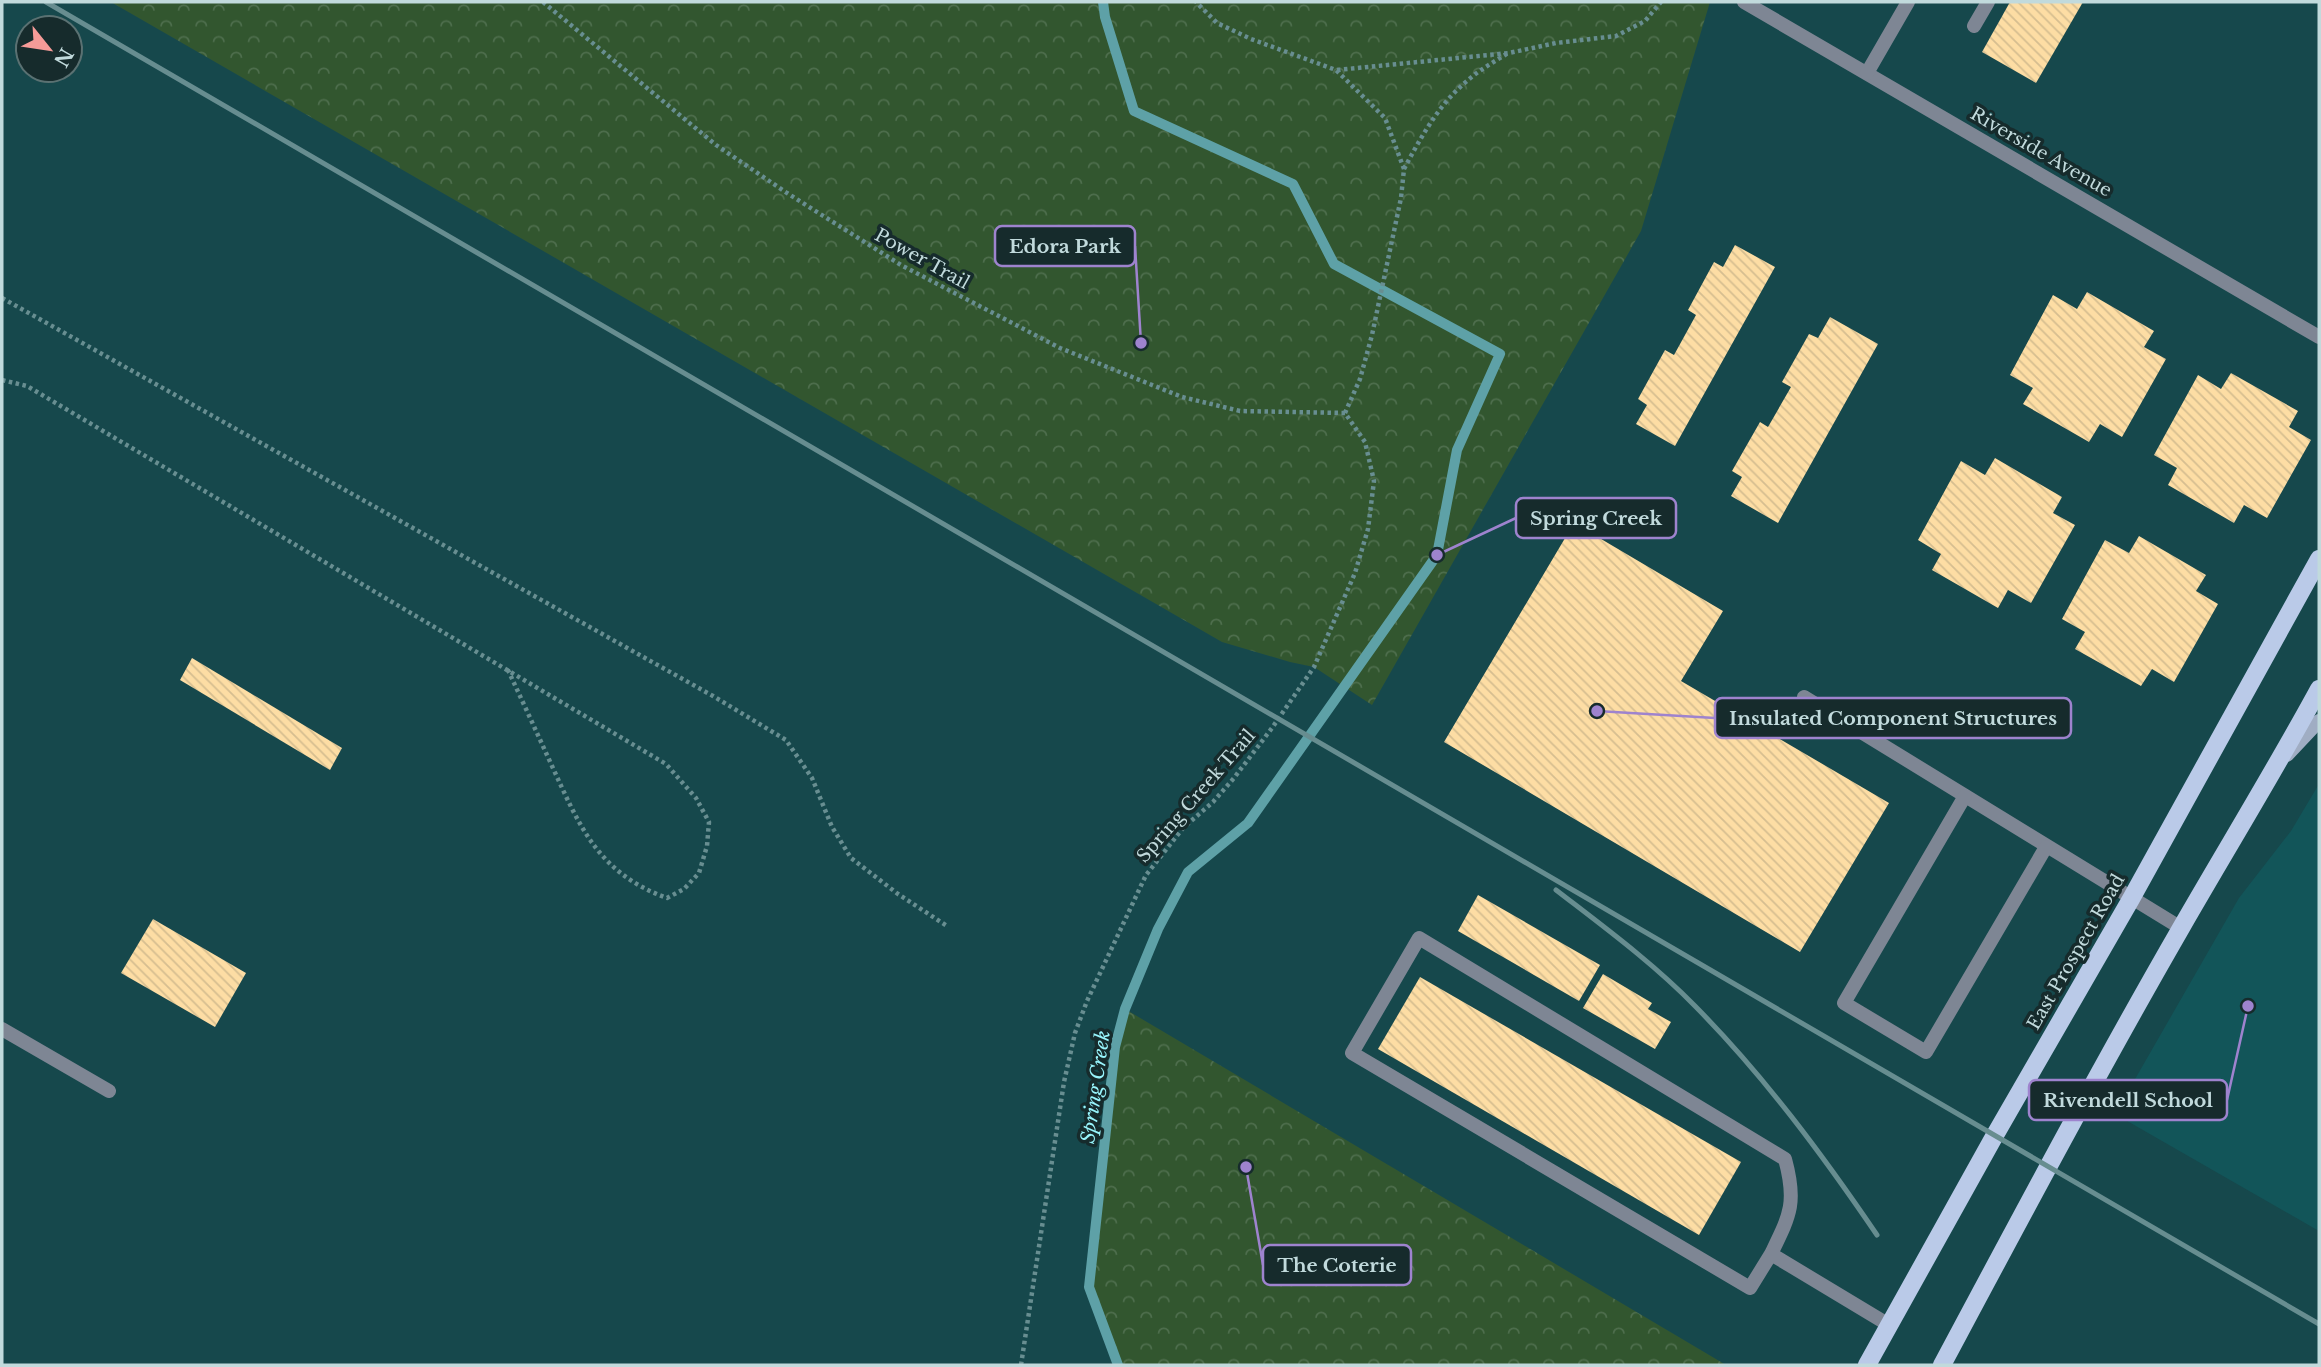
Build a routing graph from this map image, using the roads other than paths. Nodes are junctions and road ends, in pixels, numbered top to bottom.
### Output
1 (1744, 2) edge
2 (1908, 2) edge
3 (1988, 2) edge
4 (1768, 8) edge
5 (1974, 26) dead end
6 (1867, 74) junction
7 (2319, 337) edge
8 (2319, 559) edge
9 (2319, 690) edge
10 (1804, 697) dead end
11 (2319, 721) edge
12 (2279, 763) junction
13 (1965, 796) junction
14 (2046, 847) junction
15 (2131, 899) junction
16 (2181, 929) junction
17 (2, 1029) edge
18 (109, 1091) dead end
19 (1770, 1254) junction
20 (1889, 1325) junction
21 (1867, 1365) edge
22 (1942, 1365) edge

1 - 4 street, Riverside Avenue
2 - 6 street
3 - 5 street
4 - 6 street, Riverside Avenue
6 - 7 street, Riverside Avenue
8 - 15 main road, East Prospect Road
9 - 12 main road
10 - 13 street
11 - 12 main road
12 - 16 main road
13 - 14 street
13 - 14 street
14 - 15 street
15 - 16 street
15 - 20 main road, East Prospect Road
16 - 22 main road
17 - 18 street
19 - 19 street
19 - 20 street
20 - 21 main road, East Prospect Road

